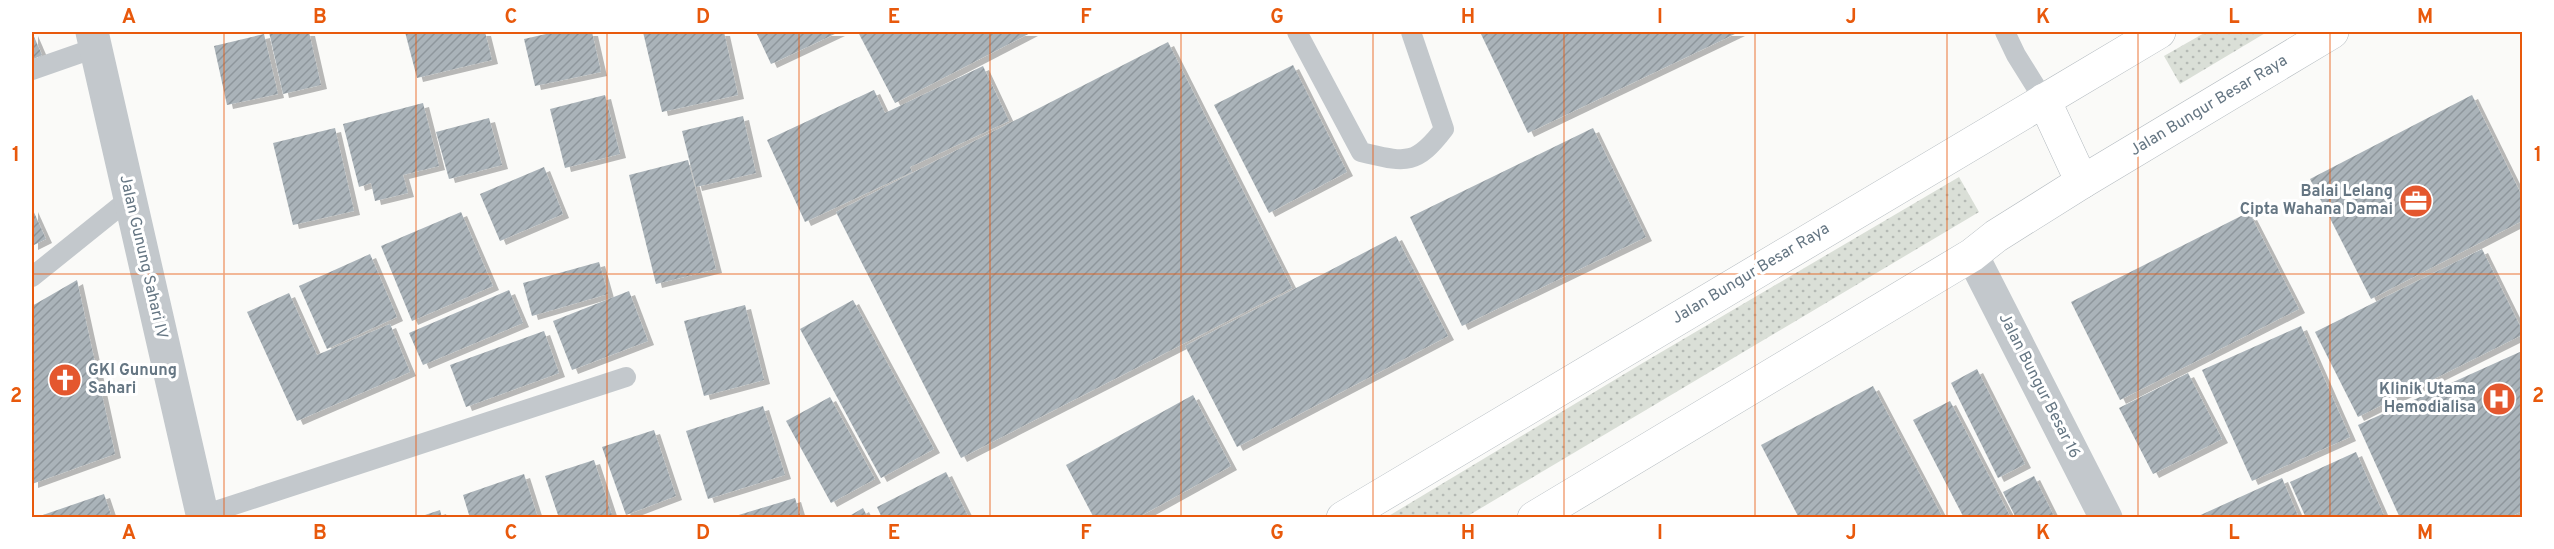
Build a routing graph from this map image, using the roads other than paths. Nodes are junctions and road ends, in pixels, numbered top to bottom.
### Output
1 (1297, 32) edge
2 (1411, 32) edge
3 (2005, 32) edge
4 (2159, 32) edge
5 (2332, 32) edge
6 (94, 40) edge
7 (32, 70) edge
8 (2044, 100) junction
9 (2082, 182) junction
10 (129, 199) junction
11 (1972, 255) junction
12 (32, 277) edge
13 (626, 377) dead end
14 (203, 516) edge
15 (1343, 518) edge
16 (1533, 518) edge
17 (2106, 518) edge

1 - 2 lane
3 - 8 lane
4 - 8 main road, Jalan Bungur Besar Raya
5 - 9 main road, Jalan Bungur Besar Raya
6 - 7 lane
6 - 10 street, Jalan Gunung Sahari IV
8 - 9 main road
8 - 15 main road, Jalan Bungur Besar Raya
9 - 11 main road, Jalan Bungur Besar Raya
10 - 12 lane
10 - 14 street, Jalan Gunung Sahari IV
11 - 16 main road, Jalan Bungur Besar Raya
11 - 17 street, Jalan Bungur Besar 16
13 - 14 lane

